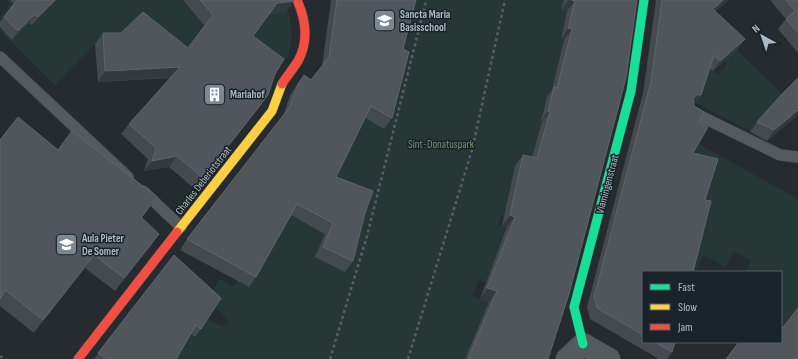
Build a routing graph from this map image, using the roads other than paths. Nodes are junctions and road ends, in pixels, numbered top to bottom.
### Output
1 (297, 0) edge
2 (644, 0) edge
3 (0, 57) edge
4 (631, 91) junction
5 (642, 94) dead end
6 (692, 112) edge
7 (798, 157) edge
8 (181, 227) junction
9 (583, 344) junction
10 (78, 359) edge
11 (567, 359) edge
12 (608, 359) edge

1 - 8 street, Charles Deberiotstraat
2 - 4 street, Vlamingenstraat
3 - 8 lane
4 - 5 lane
4 - 9 street, Vlamingenstraat
6 - 7 lane
8 - 10 street, Charles Deberiotstraat
9 - 11 street
9 - 12 street

